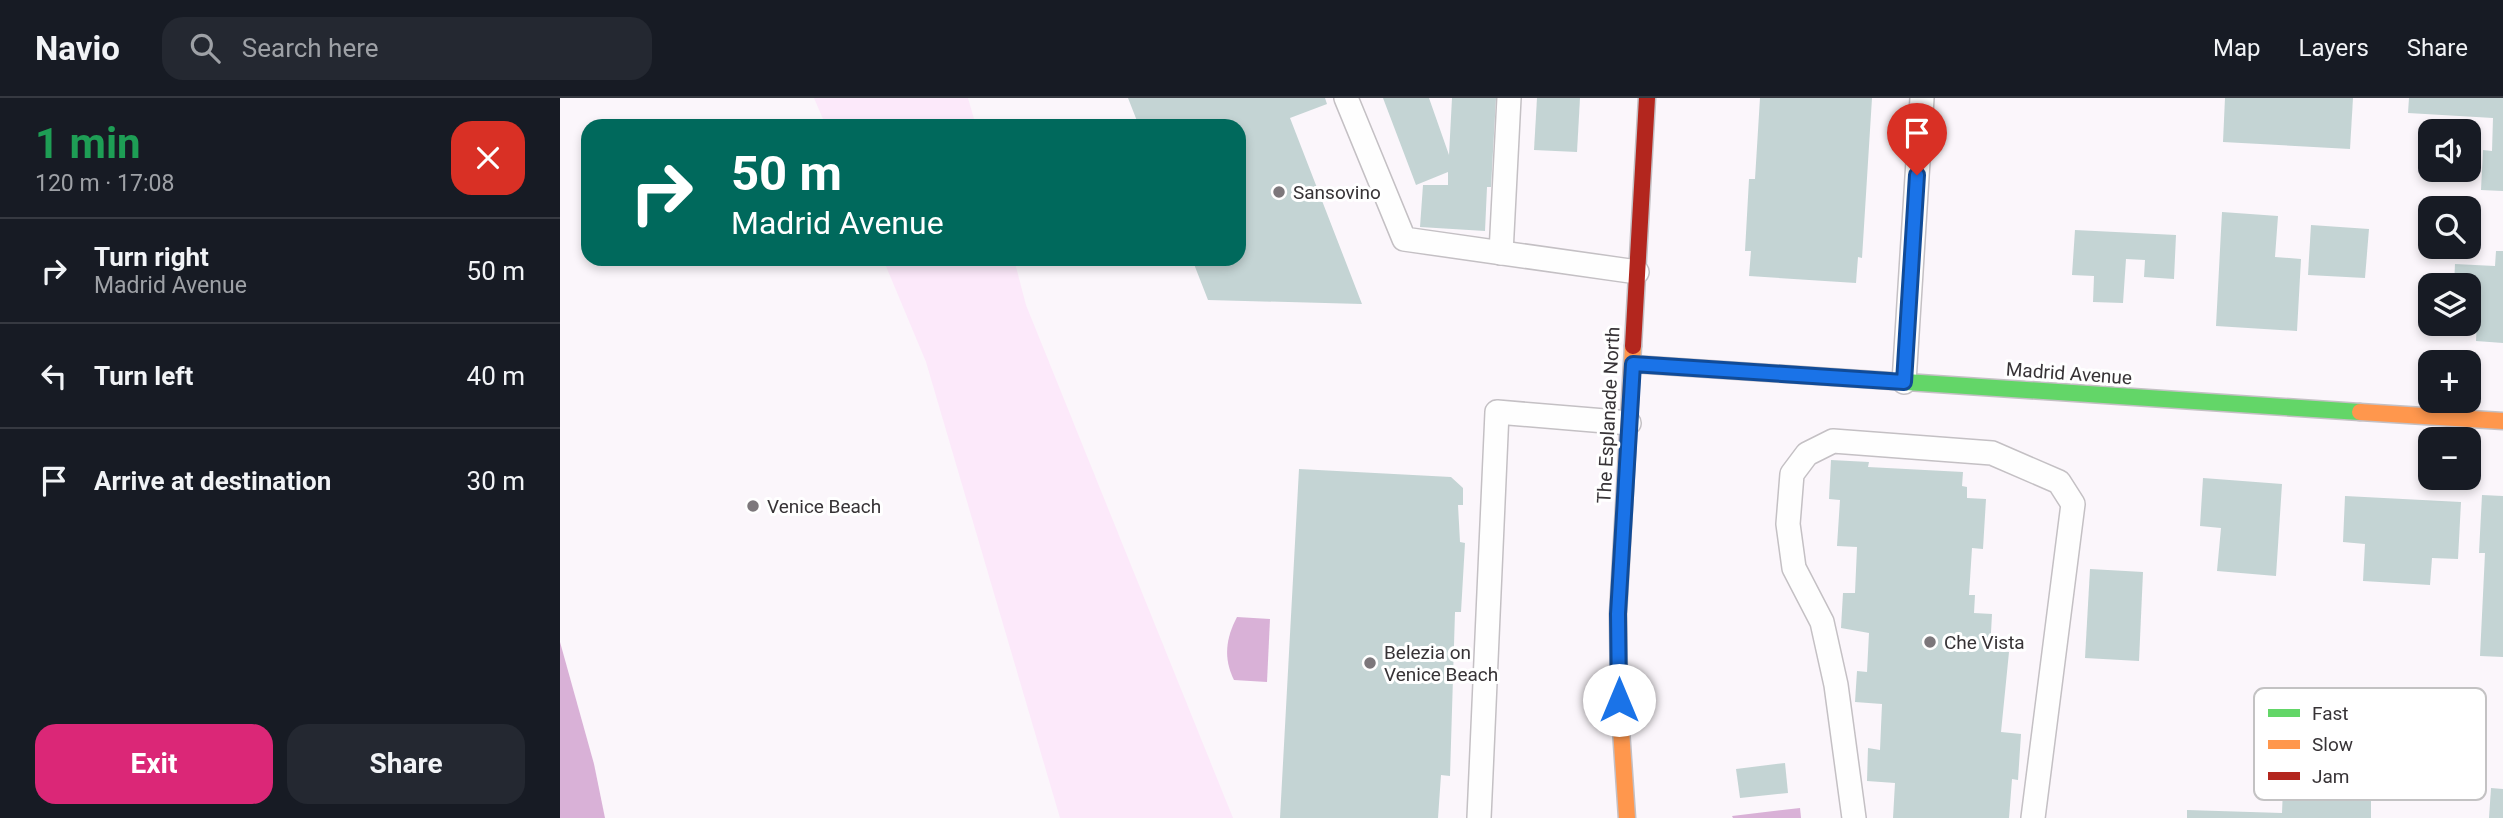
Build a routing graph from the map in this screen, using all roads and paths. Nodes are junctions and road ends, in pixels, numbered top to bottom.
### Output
1 (1346, 98) edge
2 (1509, 98) edge
3 (1647, 98) edge
4 (1922, 98) edge
5 (1501, 253) junction
6 (1637, 272) junction
7 (1633, 364) junction
8 (1904, 382) junction
9 (2503, 421) edge
10 (1629, 423) junction
11 (1479, 818) edge
12 (1627, 818) edge
13 (1854, 818) edge
14 (2034, 818) edge

1 - 5 lane
2 - 5 lane
3 - 6 street, The Esplanade North
4 - 8 lane
5 - 6 lane
6 - 7 street, The Esplanade North
7 - 8 street, Madrid Avenue
7 - 10 street, The Esplanade North
8 - 9 street, Madrid Avenue
10 - 11 lane
10 - 12 street, The Esplanade North
13 - 14 lane

